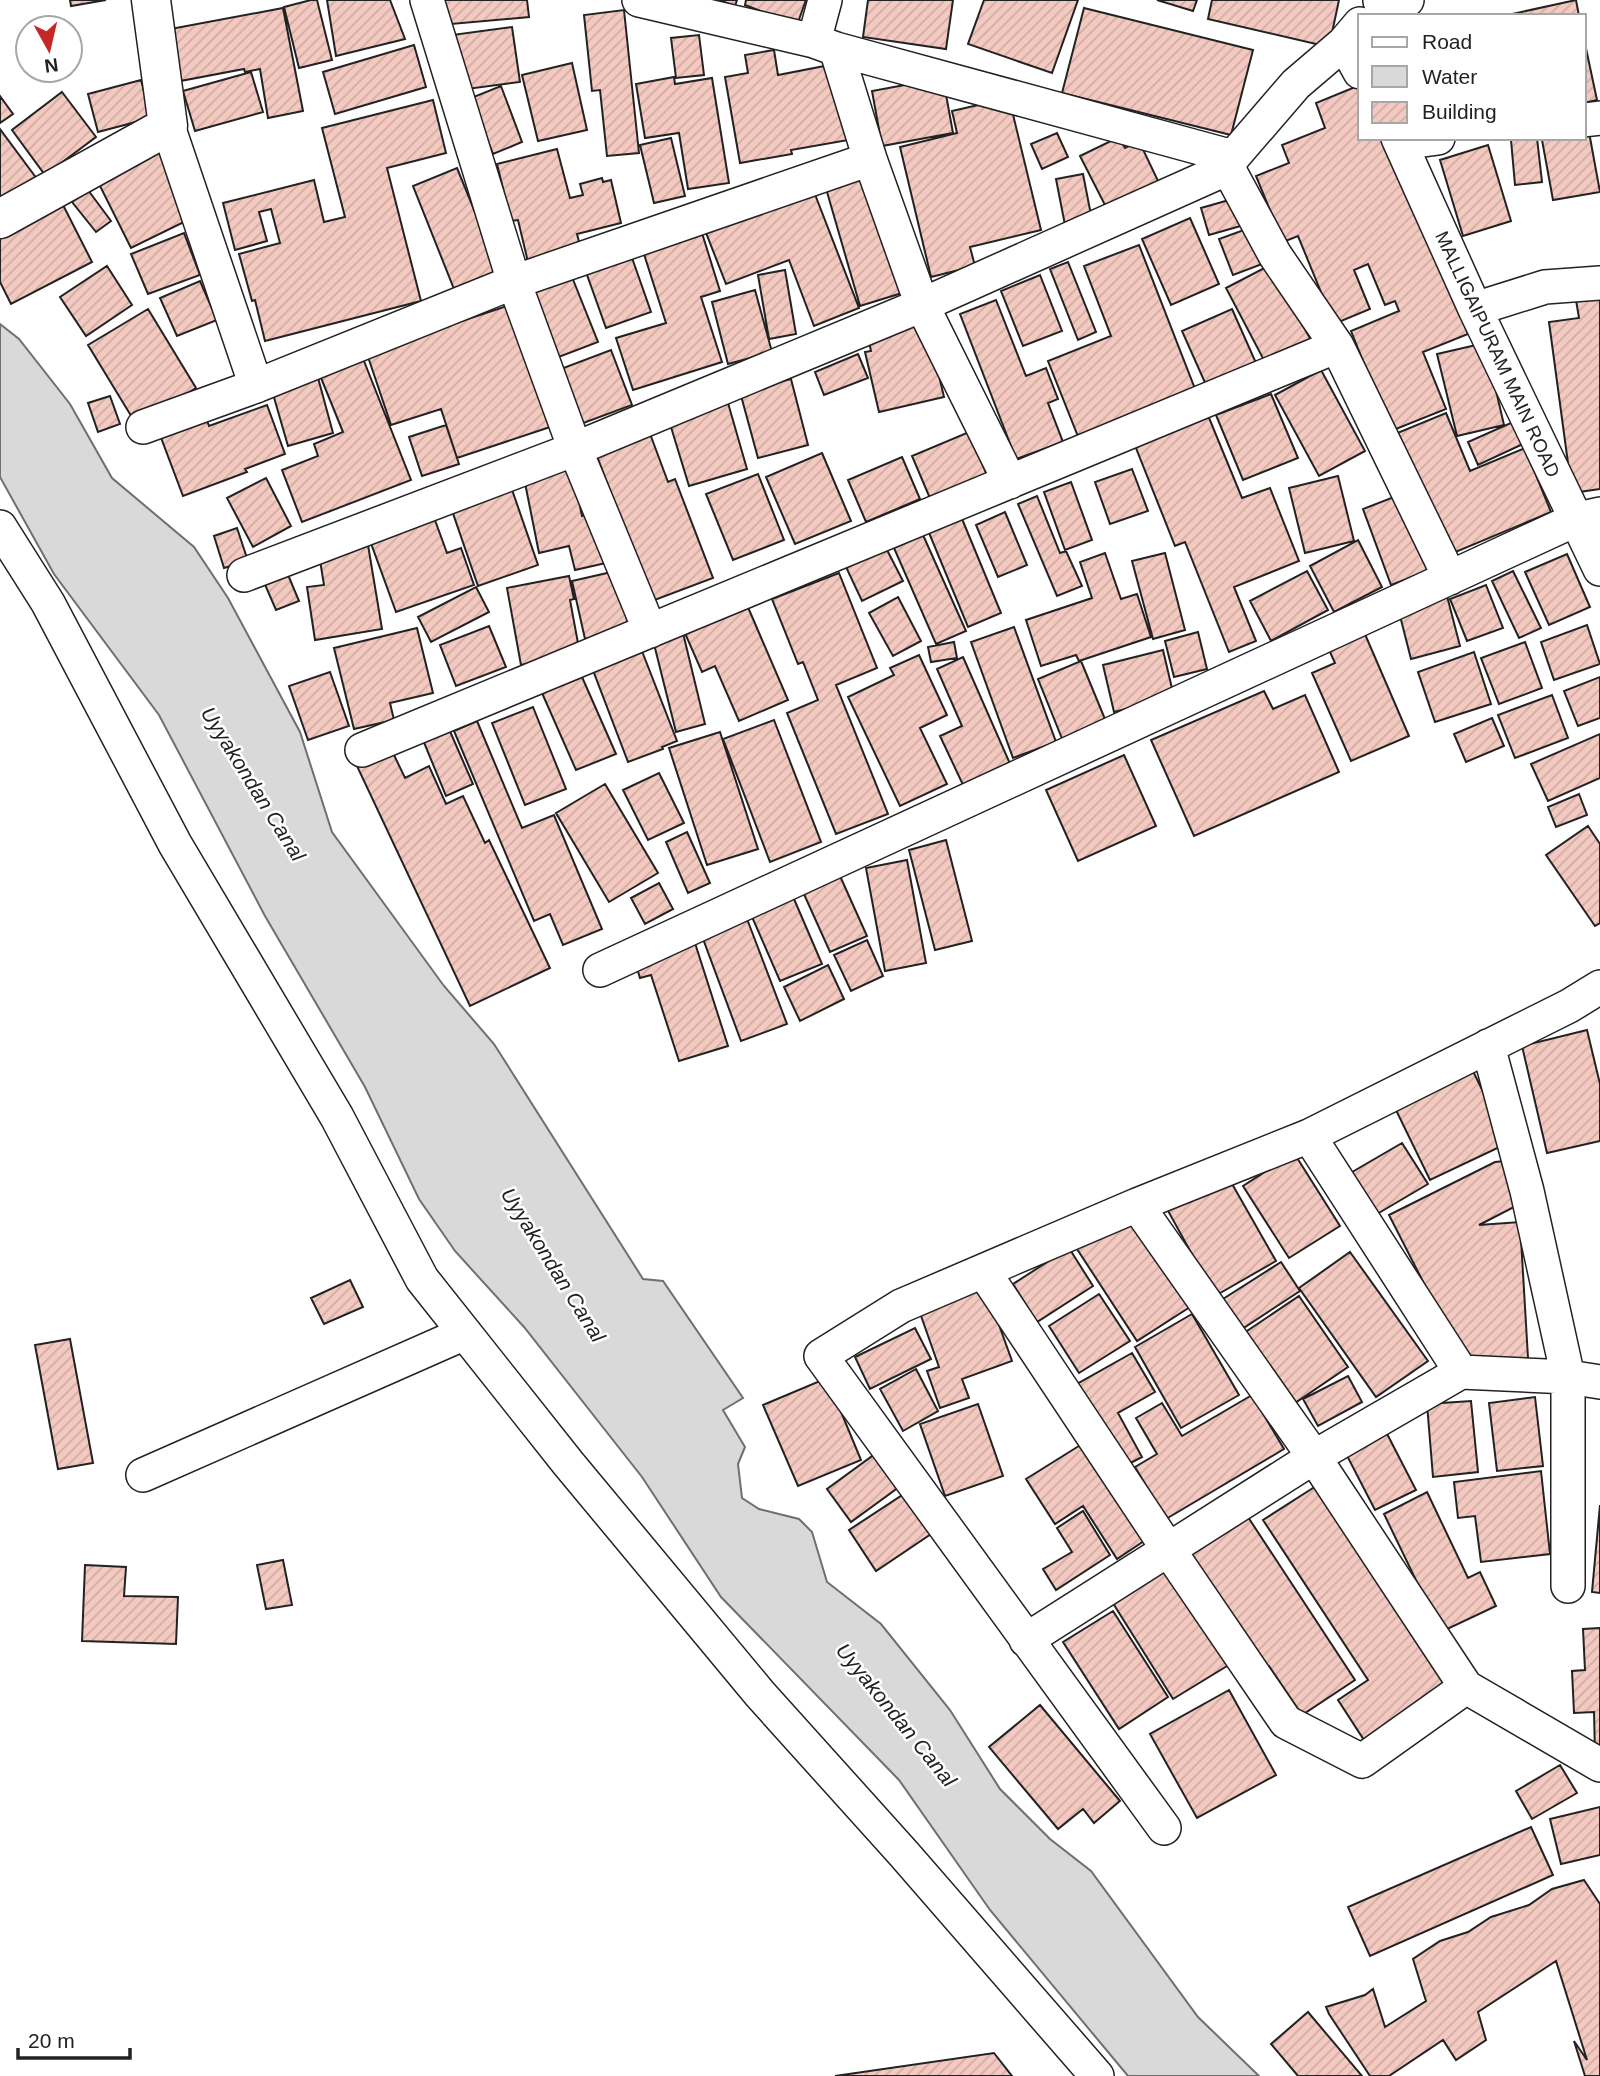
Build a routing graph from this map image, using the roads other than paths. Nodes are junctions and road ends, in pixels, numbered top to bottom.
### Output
1 (151, 0) edge
2 (427, 0) edge
3 (639, 0) edge
4 (824, 0) edge
5 (1358, 28) edge
6 (825, 45) junction
7 (168, 125) junction
8 (1399, 141) edge
9 (870, 159) junction
10 (1230, 162) junction
11 (0, 219) edge
12 (514, 282) junction
13 (1600, 283) edge
14 (922, 305) junction
15 (1475, 309) junction
16 (1338, 346) junction
17 (256, 386) junction
18 (143, 427) dead end
19 (575, 449) junction
20 (1010, 482) junction
21 (1588, 517) edge
22 (0, 527) edge
23 (1600, 569) edge
24 (244, 575) dead end
25 (1450, 578) junction
26 (650, 631) junction
27 (362, 750) dead end
28 (600, 970) dead end
29 (1600, 987) edge
30 (1488, 1046) junction
31 (1309, 1136) junction
32 (1137, 1205) junction
33 (984, 1272) junction
34 (464, 1333) junction
35 (1461, 1371) junction
36 (1567, 1377) junction
37 (1600, 1381) edge
38 (1314, 1457) junction
39 (142, 1475) dead end
40 (1168, 1549) junction
41 (1569, 1586) dead end
42 (1026, 1640) junction
43 (1466, 1687) junction
44 (1600, 1765) edge
45 (1164, 1828) dead end
46 (1097, 2076) edge

1 - 7 street
2 - 12 street
3 - 6 street
4 - 6 street
5 - 10 street
6 - 9 street
6 - 10 street
7 - 11 street
7 - 17 street
8 - 15 street, MALLIGAIPURAM MAIN ROAD
9 - 12 street
9 - 14 street
10 - 14 street
10 - 16 street
12 - 17 street
12 - 19 street
13 - 15 street
14 - 19 street
14 - 20 street
15 - 21 street, MALLIGAIPURAM MAIN ROAD
16 - 20 street
16 - 25 street
17 - 18 street
19 - 24 street
19 - 26 street
20 - 26 street
21 - 23 street, MALLIGAIPURAM MAIN ROAD
21 - 25 street
22 - 34 street
25 - 28 street
26 - 27 street
29 - 30 street
30 - 31 street
30 - 36 street
31 - 32 street
31 - 35 street
32 - 33 street
32 - 38 street
33 - 40 street
33 - 42 street
34 - 39 street
34 - 46 street
35 - 36 street
35 - 38 street
36 - 37 street
36 - 41 street
38 - 40 street
38 - 43 street
40 - 42 street
40 - 43 street
42 - 45 street
43 - 44 street

